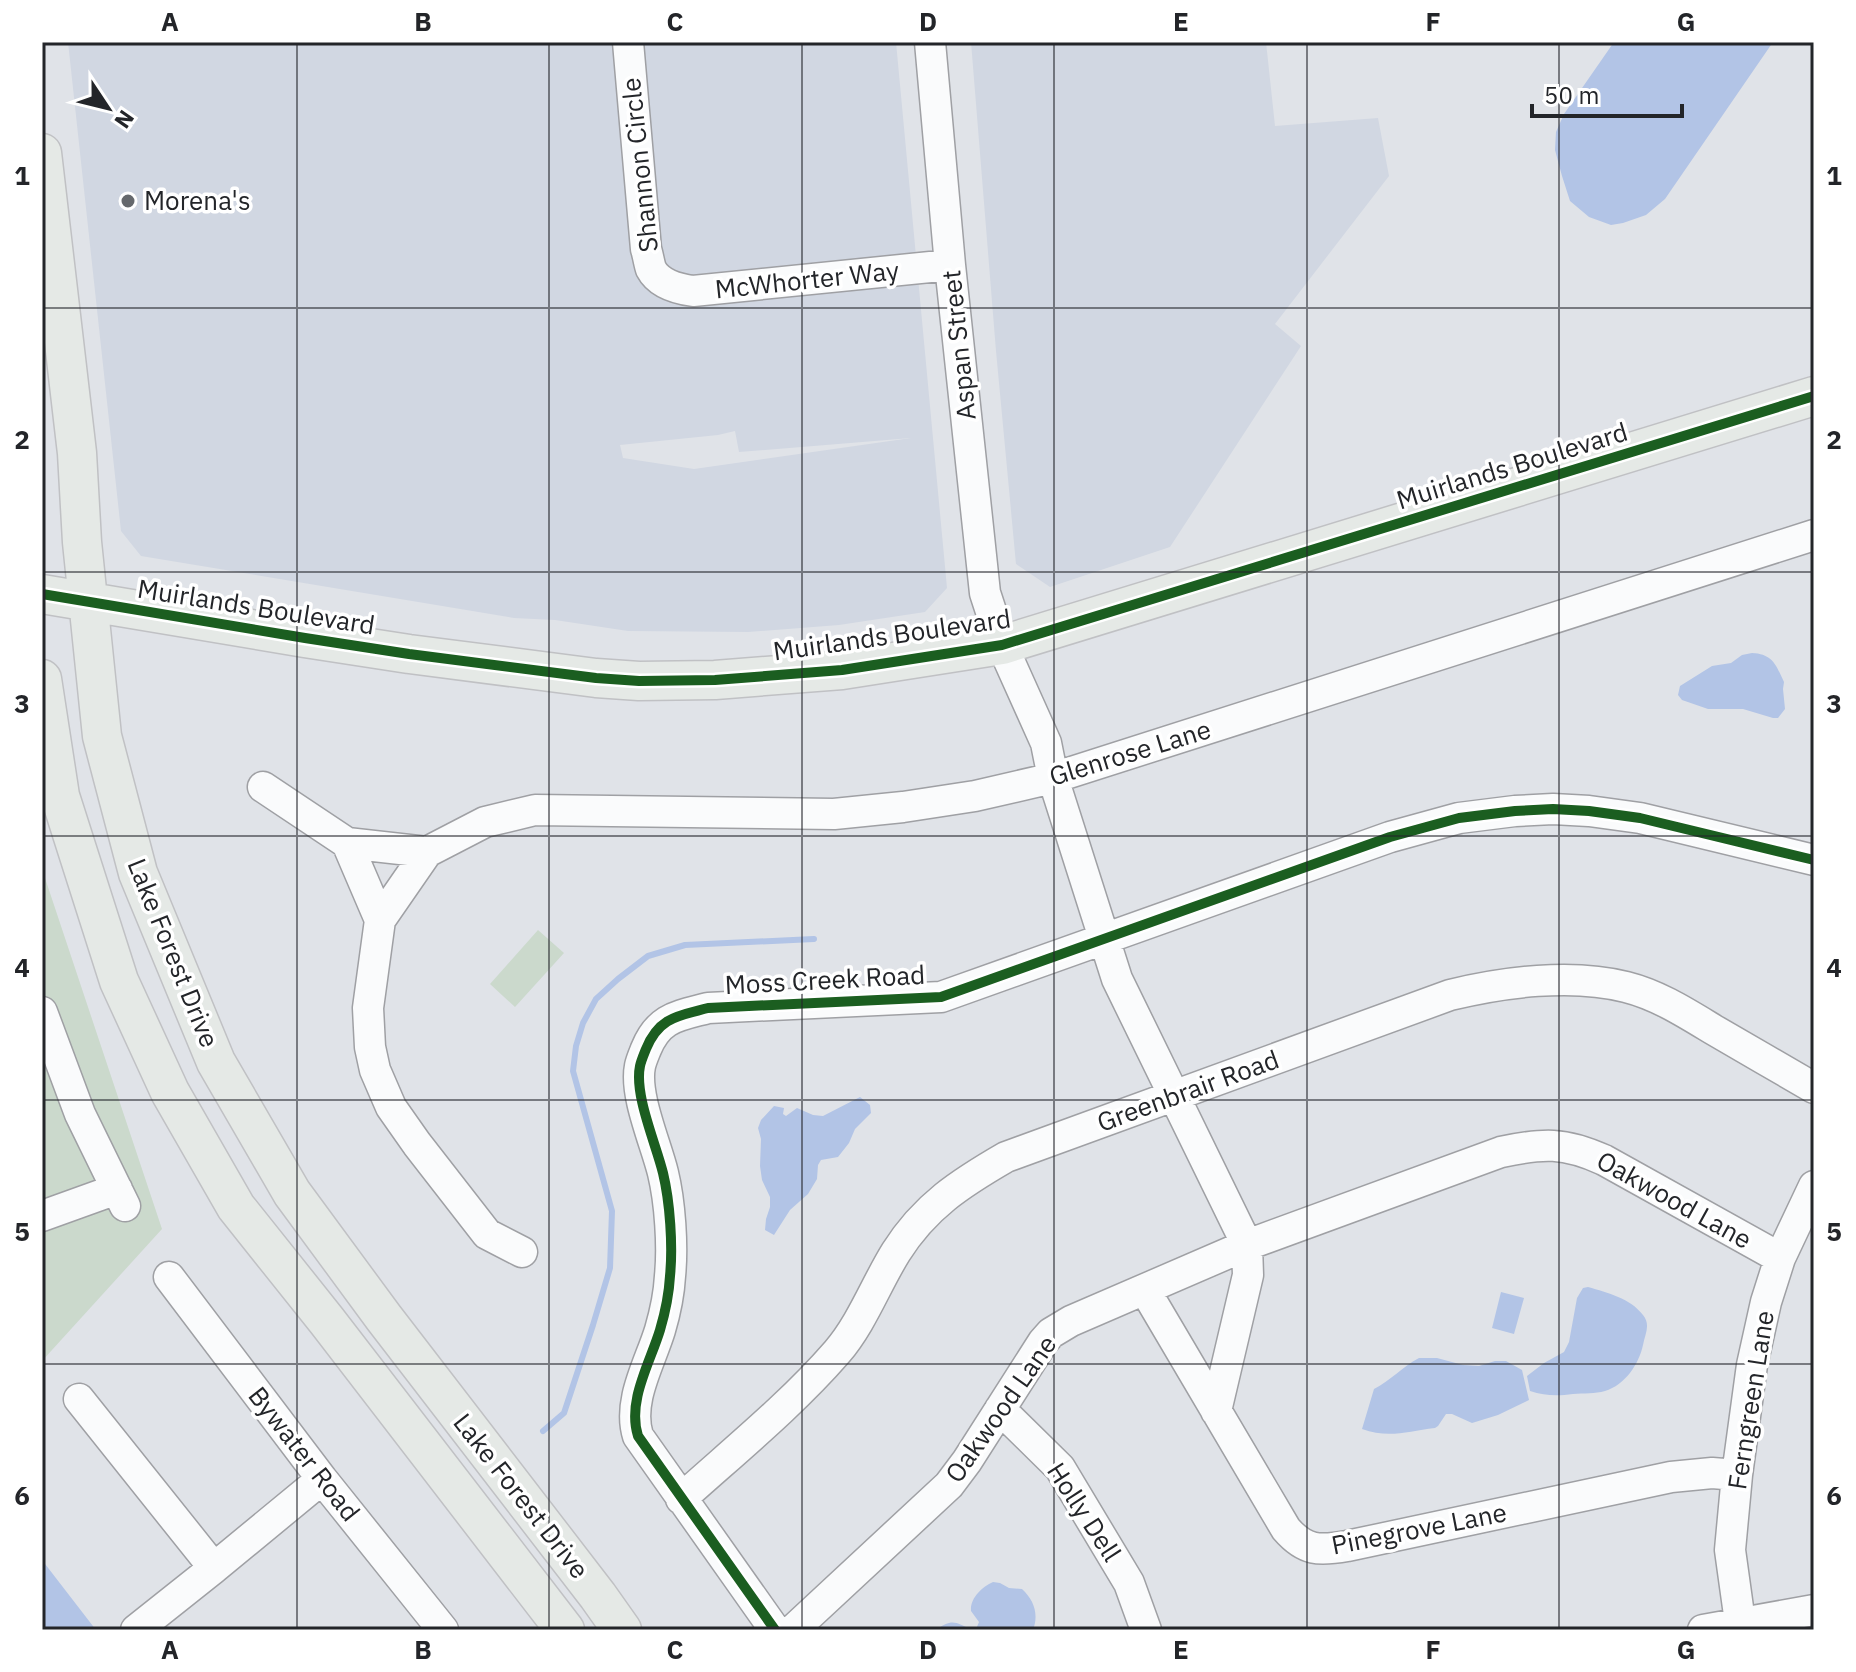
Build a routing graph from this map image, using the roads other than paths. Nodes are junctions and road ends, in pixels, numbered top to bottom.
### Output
1 (628, 42) edge
2 (930, 42) edge
3 (42, 153) edge
4 (950, 265) junction
5 (665, 283) joint
6 (1814, 396) edge
7 (1814, 535) edge
8 (42, 594) edge
9 (88, 603) junction
10 (1002, 645) junction
11 (42, 679) edge
12 (1053, 778) junction
13 (263, 787) dead end
14 (347, 843) junction
15 (427, 852) junction
16 (1814, 860) edge
17 (380, 920) junction
18 (1103, 938) junction
19 (42, 1012) edge
20 (1814, 1088) edge
21 (1174, 1096) junction
22 (1814, 1186) edge
23 (42, 1216) edge
24 (1247, 1245) junction
25 (522, 1252) dead end
26 (1780, 1258) junction
27 (169, 1277) dead end
28 (1145, 1290) junction
29 (79, 1399) dead end
30 (1000, 1409) junction
31 (1216, 1411) junction
32 (1737, 1475) junction
33 (322, 1479) junction
34 (681, 1499) junction
35 (214, 1568) junction
36 (1814, 1610) edge
37 (1740, 1622) junction
38 (136, 1630) edge
39 (443, 1630) edge
40 (565, 1630) edge
41 (622, 1630) edge
42 (775, 1630) edge
43 (793, 1630) edge
44 (1146, 1630) edge
45 (1703, 1630) edge

1 - 5 street, Shannon Circle
2 - 4 street, Aspan Street
3 - 9 main road, Lake Forest Drive
4 - 5 street, McWhorter Way
4 - 10 street, Aspan Street
6 - 10 main road, Muirlands Boulevard
7 - 12 street, Glenrose Lane
8 - 9 main road, Muirlands Boulevard
9 - 10 main road, Muirlands Boulevard
9 - 41 main road, Lake Forest Drive
10 - 12 street
11 - 40 main road, Lake Forest Drive
12 - 15 street, Glenrose Lane
12 - 18 street
13 - 14 street
14 - 15 street
14 - 17 street
15 - 17 street, Glenrose Lane
16 - 18 street, Moss Creek Road
17 - 25 street, Glenrose Lane
18 - 21 street
18 - 34 street, Moss Creek Road
19 - 23 street
20 - 21 street, Greenbrair Road
21 - 24 street
21 - 34 street, Greenbrair Road
22 - 26 street, Ferngreen Lane
24 - 26 street, Oakwood Lane
24 - 28 street, Oakwood Lane
24 - 31 street
26 - 32 street, Ferngreen Lane
27 - 33 street, Bywater Road
28 - 30 street, Oakwood Lane
28 - 31 street, Pinegrove Lane
29 - 35 street
30 - 43 street, Oakwood Lane
30 - 44 street, Holly Dell
31 - 32 street, Pinegrove Lane
32 - 37 street, Ferngreen Lane
33 - 35 street
33 - 39 street, Bywater Road
34 - 42 street, Moss Creek Road
35 - 38 street
36 - 37 street
37 - 45 street

